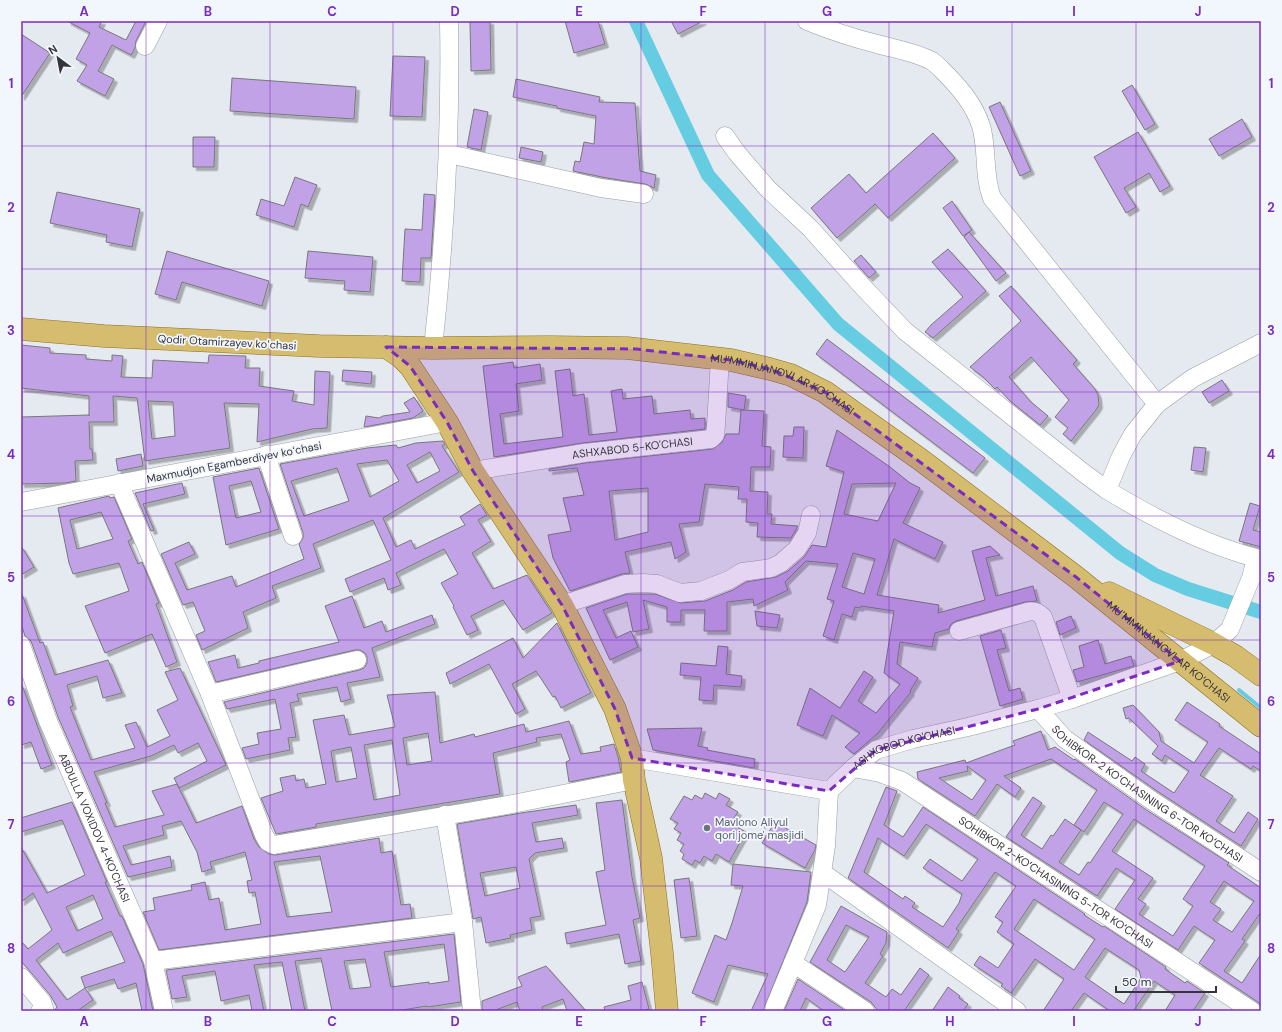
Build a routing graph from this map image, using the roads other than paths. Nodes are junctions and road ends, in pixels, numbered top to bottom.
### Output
1 (158, 21) edge
2 (449, 21) edge
3 (807, 21) edge
4 (145, 46) dead end
5 (725, 136) dead end
6 (448, 154) junction
7 (644, 194) dead end
8 (21, 329) edge
9 (1261, 343) edge
10 (386, 347) junction
11 (433, 348) junction
12 (720, 359) junction
13 (1157, 404) junction
14 (447, 422) junction
15 (266, 455) junction
16 (473, 472) junction
17 (119, 483) junction
18 (1107, 490) junction
19 (21, 502) edge
20 (811, 515) dead end
21 (293, 536) dead end
22 (1258, 558) edge
23 (1076, 577) junction
24 (562, 605) junction
25 (959, 631) dead end
26 (1214, 644) junction
27 (21, 645) edge
28 (357, 660) dead end
29 (1180, 661) junction
30 (1261, 675) edge
31 (210, 694) junction
32 (1072, 699) junction
33 (1038, 709) junction
34 (1261, 726) edge
35 (632, 758) junction
36 (853, 768) junction
37 (634, 780) junction
38 (829, 791) junction
39 (445, 815) junction
40 (1261, 872) edge
41 (823, 873) junction
42 (463, 922) junction
43 (153, 961) junction
44 (793, 963) junction
45 (21, 977) edge
46 (1261, 1001) edge
47 (40, 1011) edge
48 (164, 1011) edge
49 (472, 1011) edge
50 (666, 1011) edge
51 (773, 1011) edge
52 (865, 1011) edge
53 (1018, 1011) edge
54 (1253, 1011) edge

1 - 4 street
2 - 6 street
3 - 13 street
5 - 18 street
6 - 7 street
6 - 11 street
8 - 10 main road, Qodir Otamirzayev koʻchasi
9 - 13 street
10 - 11 main road, Qodir Otamirzayev koʻchasi
10 - 14 main road
11 - 12 main road, MU’MMINJANOVLAR KO‘CHASI
12 - 16 street, ASHXABOD 5-KO'CHASI
12 - 23 main road, MU’MMINJANOVLAR KO‘CHASI
13 - 18 street
14 - 15 street, Maxmudjon Egamberdiyev koʻchasi
14 - 16 main road
15 - 17 street, Maxmudjon Egamberdiyev koʻchasi
15 - 21 street
16 - 24 main road
17 - 19 street, Maxmudjon Egamberdiyev koʻchasi
17 - 31 street
18 - 22 street
20 - 24 street
22 - 26 street, ASHXOBOD KO'CHASI
23 - 26 main road, MU’MMINJANOVLAR KO‘CHASI
23 - 29 main road, MU’MMINJANOVLAR KO‘CHASI
24 - 35 main road
25 - 32 street
26 - 29 street, ASHXOBOD KO'CHASI
26 - 30 main road, MU’MMINJANOVLAR KO‘CHASI
27 - 43 street, ABDULLA VOXIDOV 4-KO'CHASI
28 - 31 street
29 - 32 street, ASHXOBOD KO'CHASI
29 - 34 main road, MU’MMINJANOVLAR KO‘CHASI
31 - 39 street
32 - 33 street, ASHXOBOD KO'CHASI
33 - 36 street, ASHXOBOD KO'CHASI
33 - 40 street, SOHIBKOR-2 KO‘CHASINING 6-TOR KO‘CHASI
35 - 37 main road
35 - 38 street
36 - 38 street, ASHXOBOD KO'CHASI
36 - 54 street, SOHIBKOR 2-KO‘CHASINING 5-TOR KO‘CHASI
37 - 39 street
37 - 50 main road
38 - 41 street
39 - 42 street
41 - 44 street
41 - 53 street
42 - 43 street
42 - 49 street
43 - 48 street, ABDULLA VOXIDOV 4-KO'CHASI
44 - 51 street
44 - 52 street
45 - 47 street
46 - 54 street

